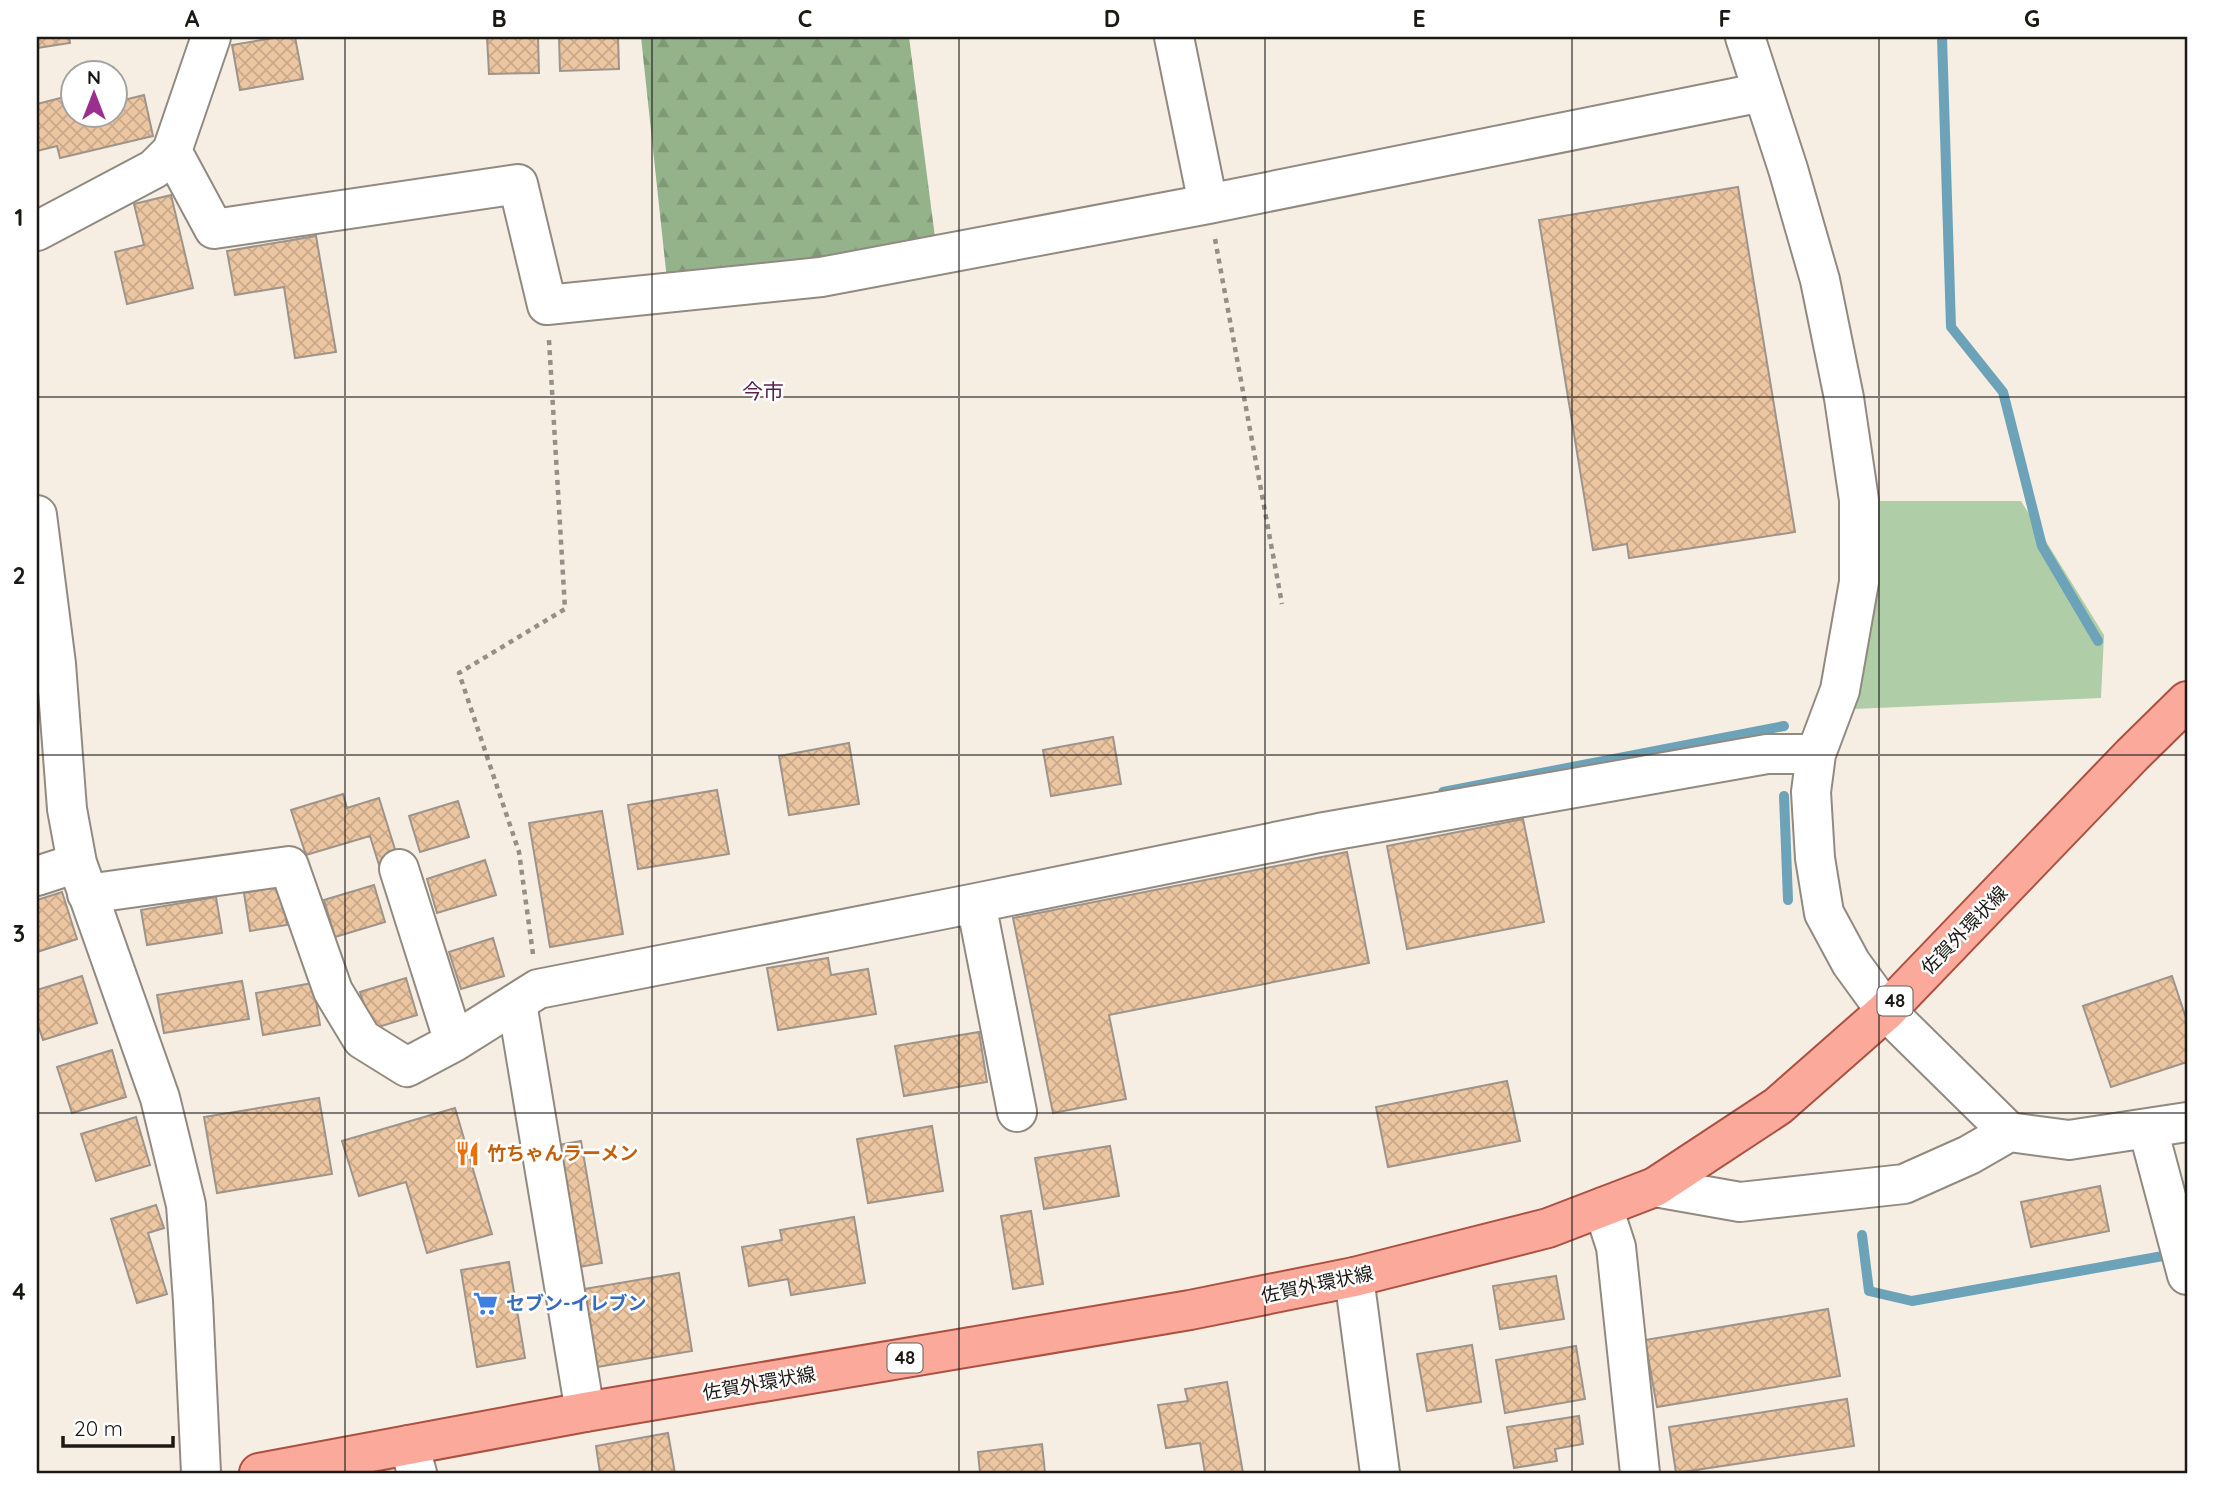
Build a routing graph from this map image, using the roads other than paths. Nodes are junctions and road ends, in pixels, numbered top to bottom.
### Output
1 (211, 37) edge
2 (1174, 37) edge
3 (1745, 37) edge
4 (1763, 92) junction
5 (172, 151) junction
6 (1208, 204) junction
7 (37, 231) edge
8 (37, 515) edge
9 (2187, 701) edge
10 (1816, 754) junction
11 (399, 869) dead end
12 (37, 876) edge
13 (82, 878) junction
14 (976, 904) junction
15 (527, 996) junction
16 (1886, 1011) junction
17 (454, 1042) junction
18 (1017, 1112) dead end
19 (2187, 1122) edge
20 (2148, 1129) junction
21 (2009, 1132) junction
22 (1654, 1187) junction
23 (1603, 1207) junction
24 (2187, 1275) edge
25 (1354, 1277) junction
26 (585, 1412) junction
27 (413, 1459) edge
28 (201, 1473) edge
29 (259, 1473) edge
30 (1380, 1473) edge
31 (1640, 1473) edge

1 - 5 street
2 - 6 street
3 - 4 street
4 - 6 street
4 - 10 street
5 - 6 street
5 - 7 street
8 - 13 street
9 - 16 main road, 佐賀外環状線 / 48
10 - 14 street
10 - 16 street
11 - 17 street
12 - 13 street
13 - 17 street
13 - 28 street
14 - 15 street
14 - 18 street
15 - 17 street
15 - 26 street
16 - 21 street
16 - 22 main road, 佐賀外環状線 / 48
19 - 20 street
20 - 21 street
20 - 24 street
21 - 22 street
22 - 23 main road, 佐賀外環状線 / 48
23 - 25 main road, 佐賀外環状線 / 48
23 - 31 street
25 - 26 main road, 佐賀外環状線 / 48
25 - 30 street
26 - 27 main road, 佐賀外環状線 / 48
27 - 29 main road, 佐賀外環状線 / 48

